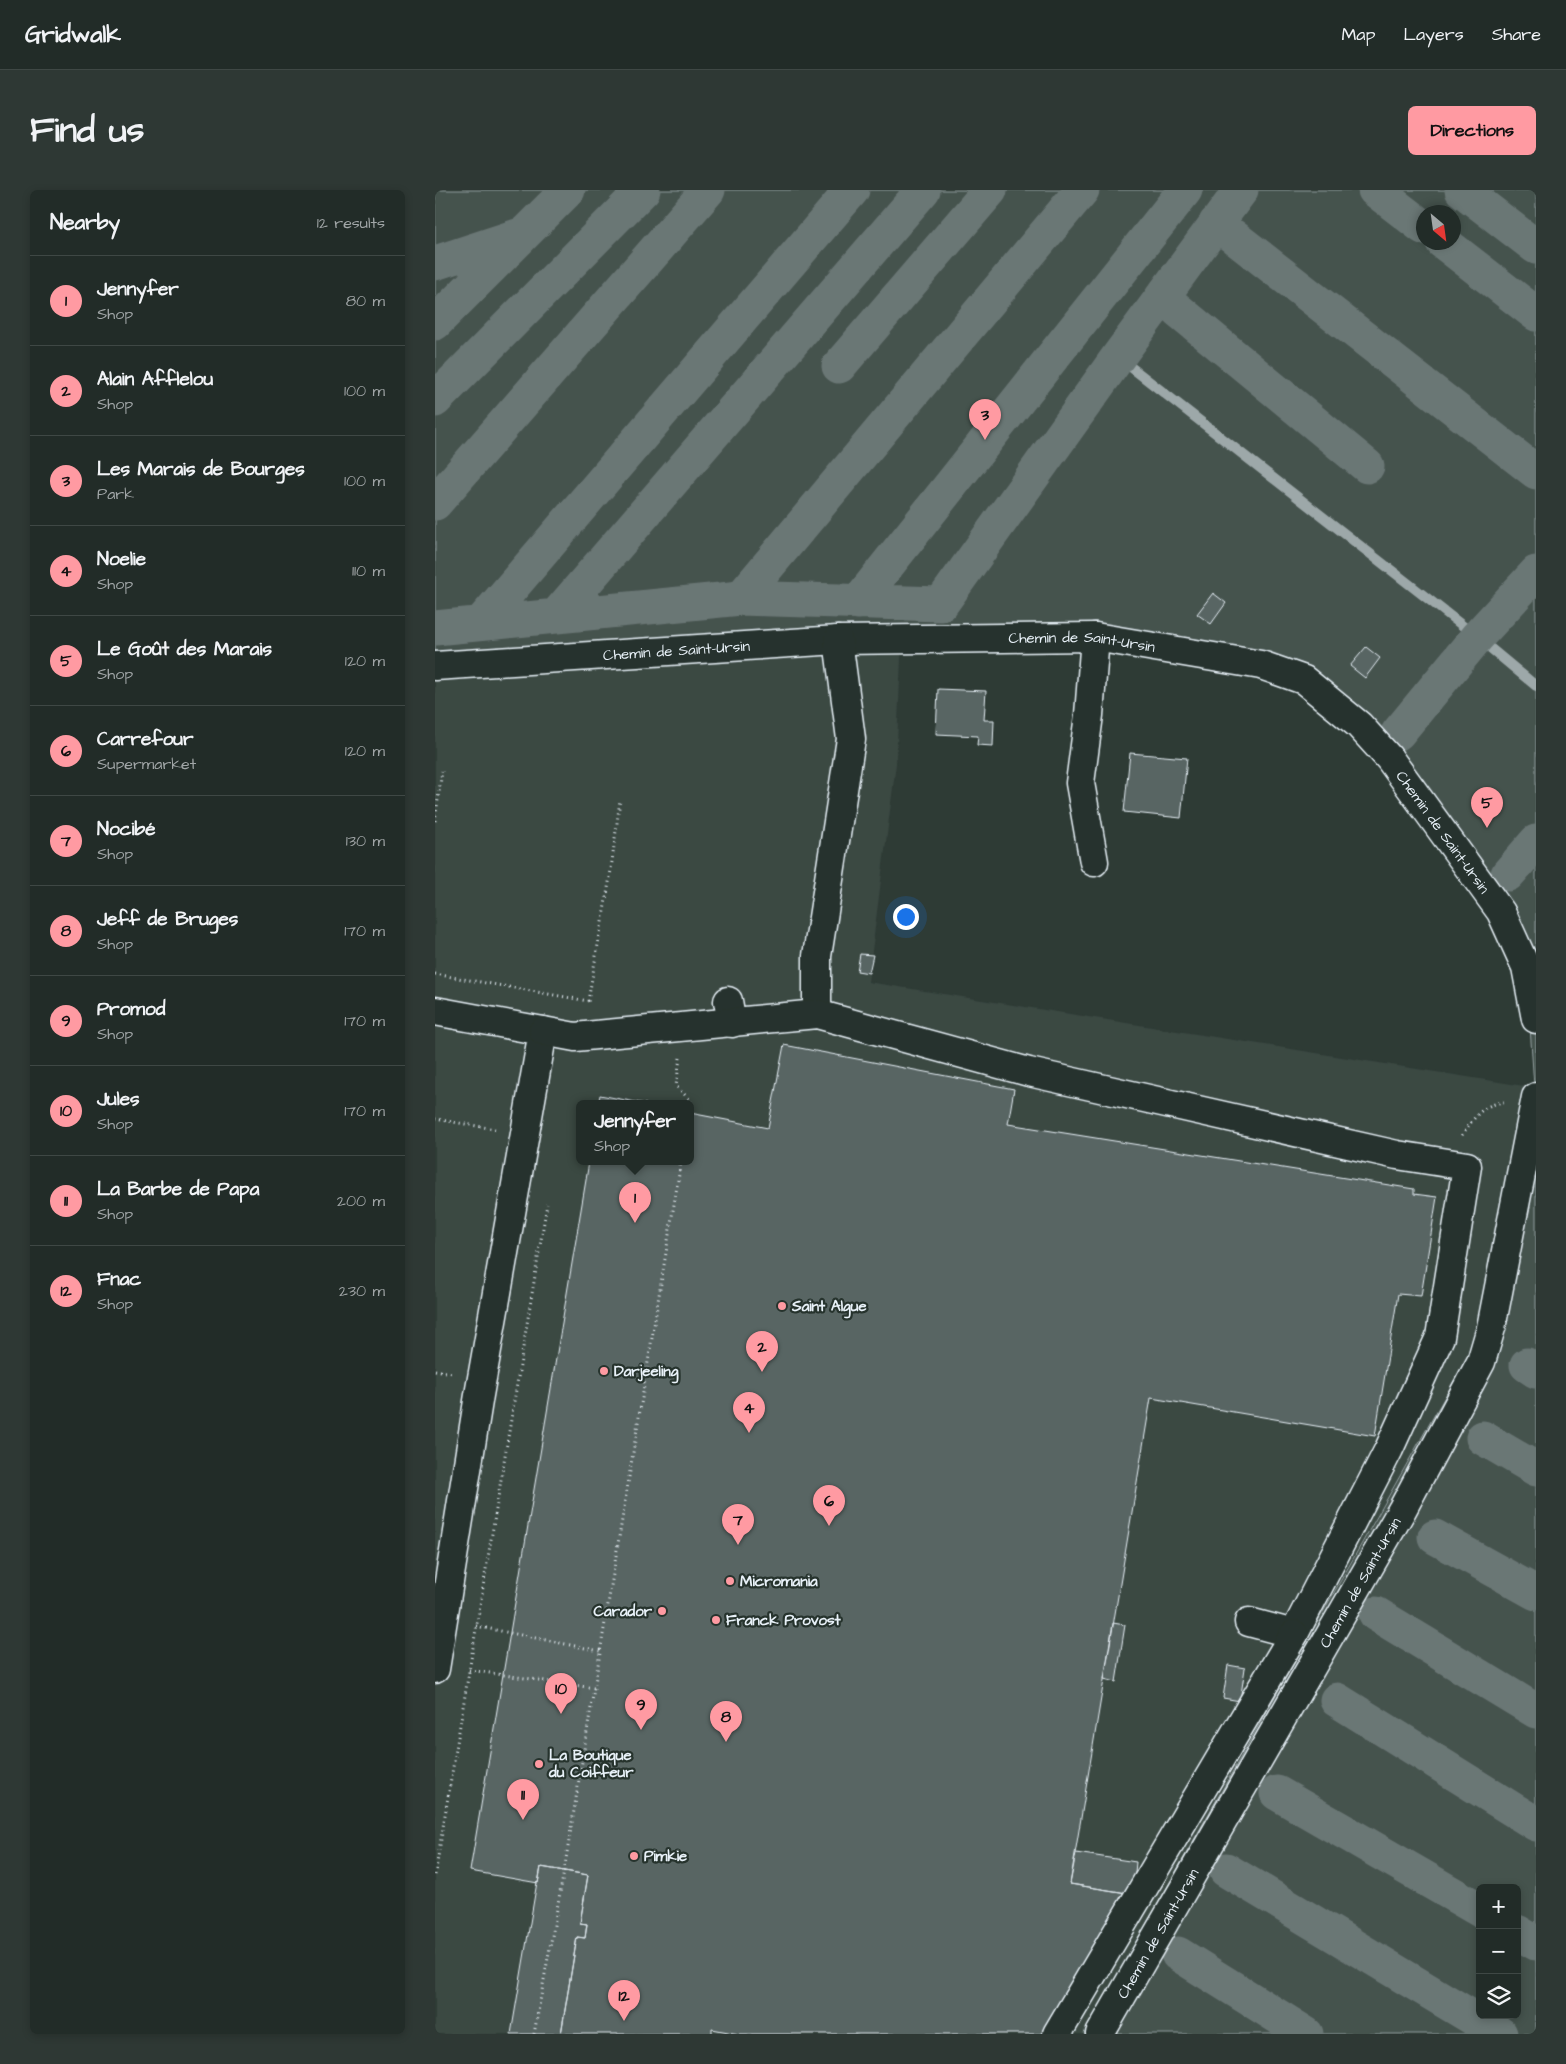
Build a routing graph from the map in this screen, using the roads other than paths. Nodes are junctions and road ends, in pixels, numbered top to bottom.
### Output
1 (1095, 637) junction
2 (838, 640) junction
3 (435, 666) edge
4 (1094, 862) dead end
5 (435, 1011) edge
6 (817, 1014) junction
7 (1536, 1019) edge
8 (543, 1031) junction
9 (1535, 1100) edge
10 (1249, 1622) dead end
11 (1294, 1634) junction
12 (435, 1670) edge
13 (1057, 2034) edge
14 (1100, 2034) edge

1 - 2 street, Chemin de Saint-Ursin
1 - 4 street
1 - 7 street, Chemin de Saint-Ursin
2 - 3 street, Chemin de Saint-Ursin
2 - 6 street
5 - 8 street
6 - 8 street
6 - 11 street
8 - 12 street
9 - 14 street, Chemin de Saint-Ursin
10 - 11 street
11 - 13 street

